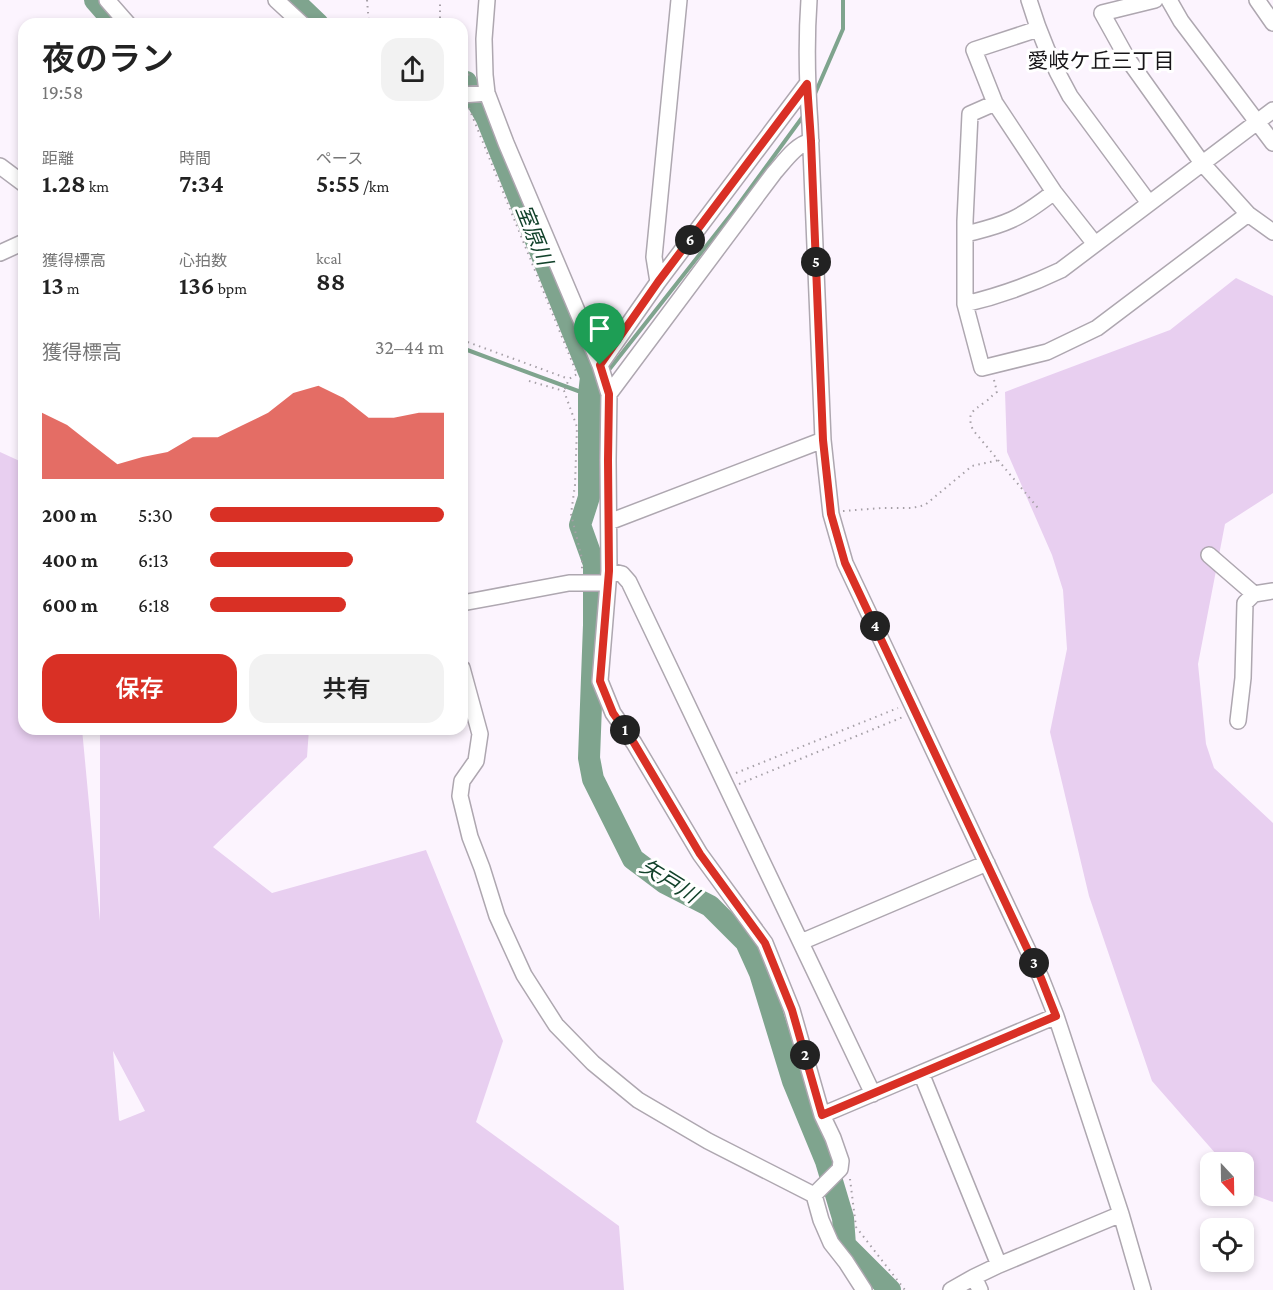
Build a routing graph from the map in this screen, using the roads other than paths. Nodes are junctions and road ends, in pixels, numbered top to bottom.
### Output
1 (107, 0) edge
2 (276, 0) edge
3 (488, 0) edge
4 (679, 0) edge
5 (808, 0) edge
6 (1029, 0) edge
7 (1155, 0) edge
8 (1169, 0) edge
9 (1257, 0) edge
10 (123, 18) edge
11 (296, 18) edge
12 (1273, 22) edge
13 (1038, 29) junction
14 (807, 84) junction
15 (487, 93) junction
16 (468, 97) edge
17 (995, 103) junction
18 (1273, 110) edge
19 (1257, 122) junction
20 (811, 141) junction
21 (1273, 143) edge
22 (1202, 163) junction
23 (0, 166) edge
24 (18, 180) edge
25 (1054, 192) junction
26 (1149, 203) junction
27 (1248, 214) junction
28 (1273, 232) edge
29 (966, 234) junction
30 (1095, 244) junction
31 (18, 245) edge
32 (0, 253) edge
33 (658, 282) junction
34 (965, 304) junction
35 (600, 365) junction
36 (608, 389) junction
37 (823, 440) junction
38 (609, 522) junction
39 (1209, 555) dead end
40 (609, 577) junction
41 (1273, 591) edge
42 (1254, 594) junction
43 (468, 602) edge
44 (468, 690) edge
45 (1238, 721) dead end
46 (987, 863) junction
47 (801, 942) junction
48 (1056, 1016) junction
49 (921, 1073) junction
50 (873, 1094) junction
51 (822, 1115) junction
52 (814, 1196) junction
53 (1121, 1214) junction
54 (999, 1265) junction
55 (977, 1284) edge
56 (864, 1290) edge
57 (951, 1290) edge
58 (1143, 1290) edge

1 - 10 street
2 - 11 street
3 - 15 street
4 - 33 street
5 - 14 street
6 - 13 street
7 - 22 street
8 - 19 street
9 - 12 street
13 - 17 street
13 - 26 street
14 - 20 street
14 - 33 street
15 - 16 street
15 - 35 street
17 - 25 street
17 - 29 street
18 - 19 street
19 - 21 street
19 - 22 street
20 - 36 street
20 - 37 street
22 - 26 street
22 - 27 street
23 - 24 street
25 - 29 street
25 - 30 street
26 - 30 street
27 - 28 street
27 - 34 street
29 - 34 street
30 - 34 street
31 - 32 street
33 - 35 street
35 - 36 street
36 - 38 street
37 - 38 street
37 - 46 street
38 - 40 street
39 - 42 street
40 - 43 street
40 - 47 street
40 - 51 street
41 - 42 street
42 - 45 street
44 - 52 street
46 - 47 street
46 - 48 street
47 - 50 street
48 - 49 street
48 - 53 street
49 - 50 street
49 - 54 street
50 - 51 street
51 - 52 street
52 - 56 street
53 - 54 street
53 - 58 street
54 - 55 street
55 - 57 street

